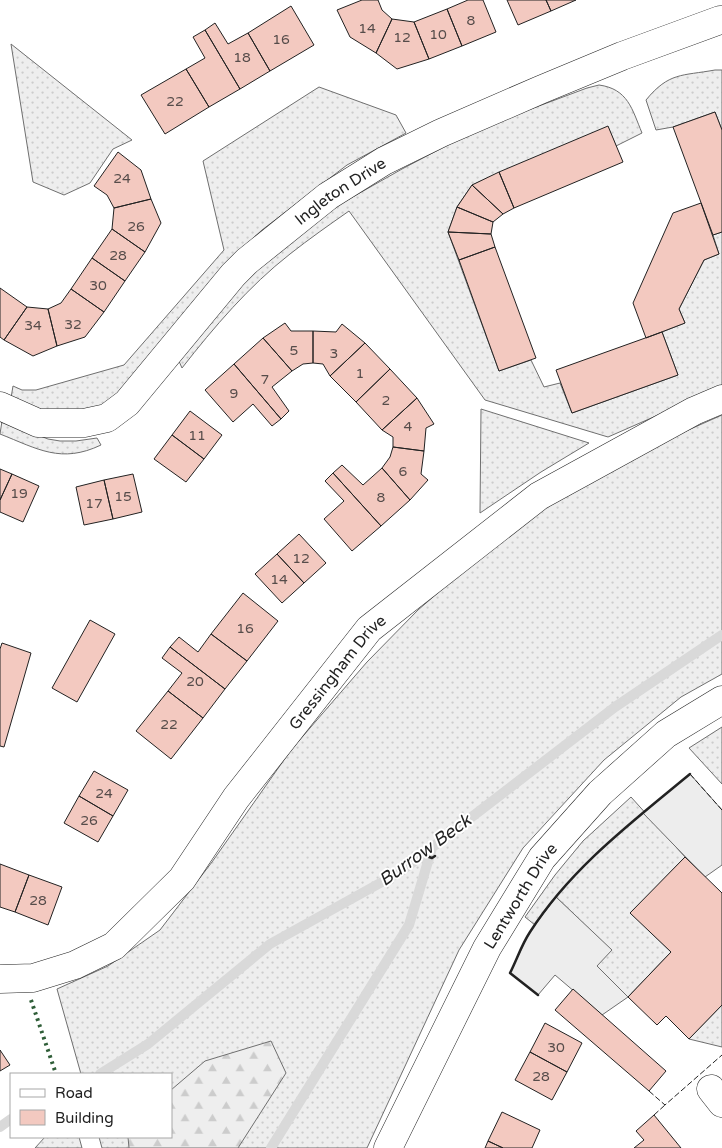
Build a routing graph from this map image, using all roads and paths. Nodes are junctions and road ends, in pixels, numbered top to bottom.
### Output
1 (718, 15) edge
2 (722, 399) edge
3 (0, 406) edge
4 (722, 700) edge
5 (0, 979) edge
6 (388, 1148) edge

1 - 3 street, Ingleton Drive
2 - 5 street, Gressingham Drive
4 - 6 street, Lentworth Drive

